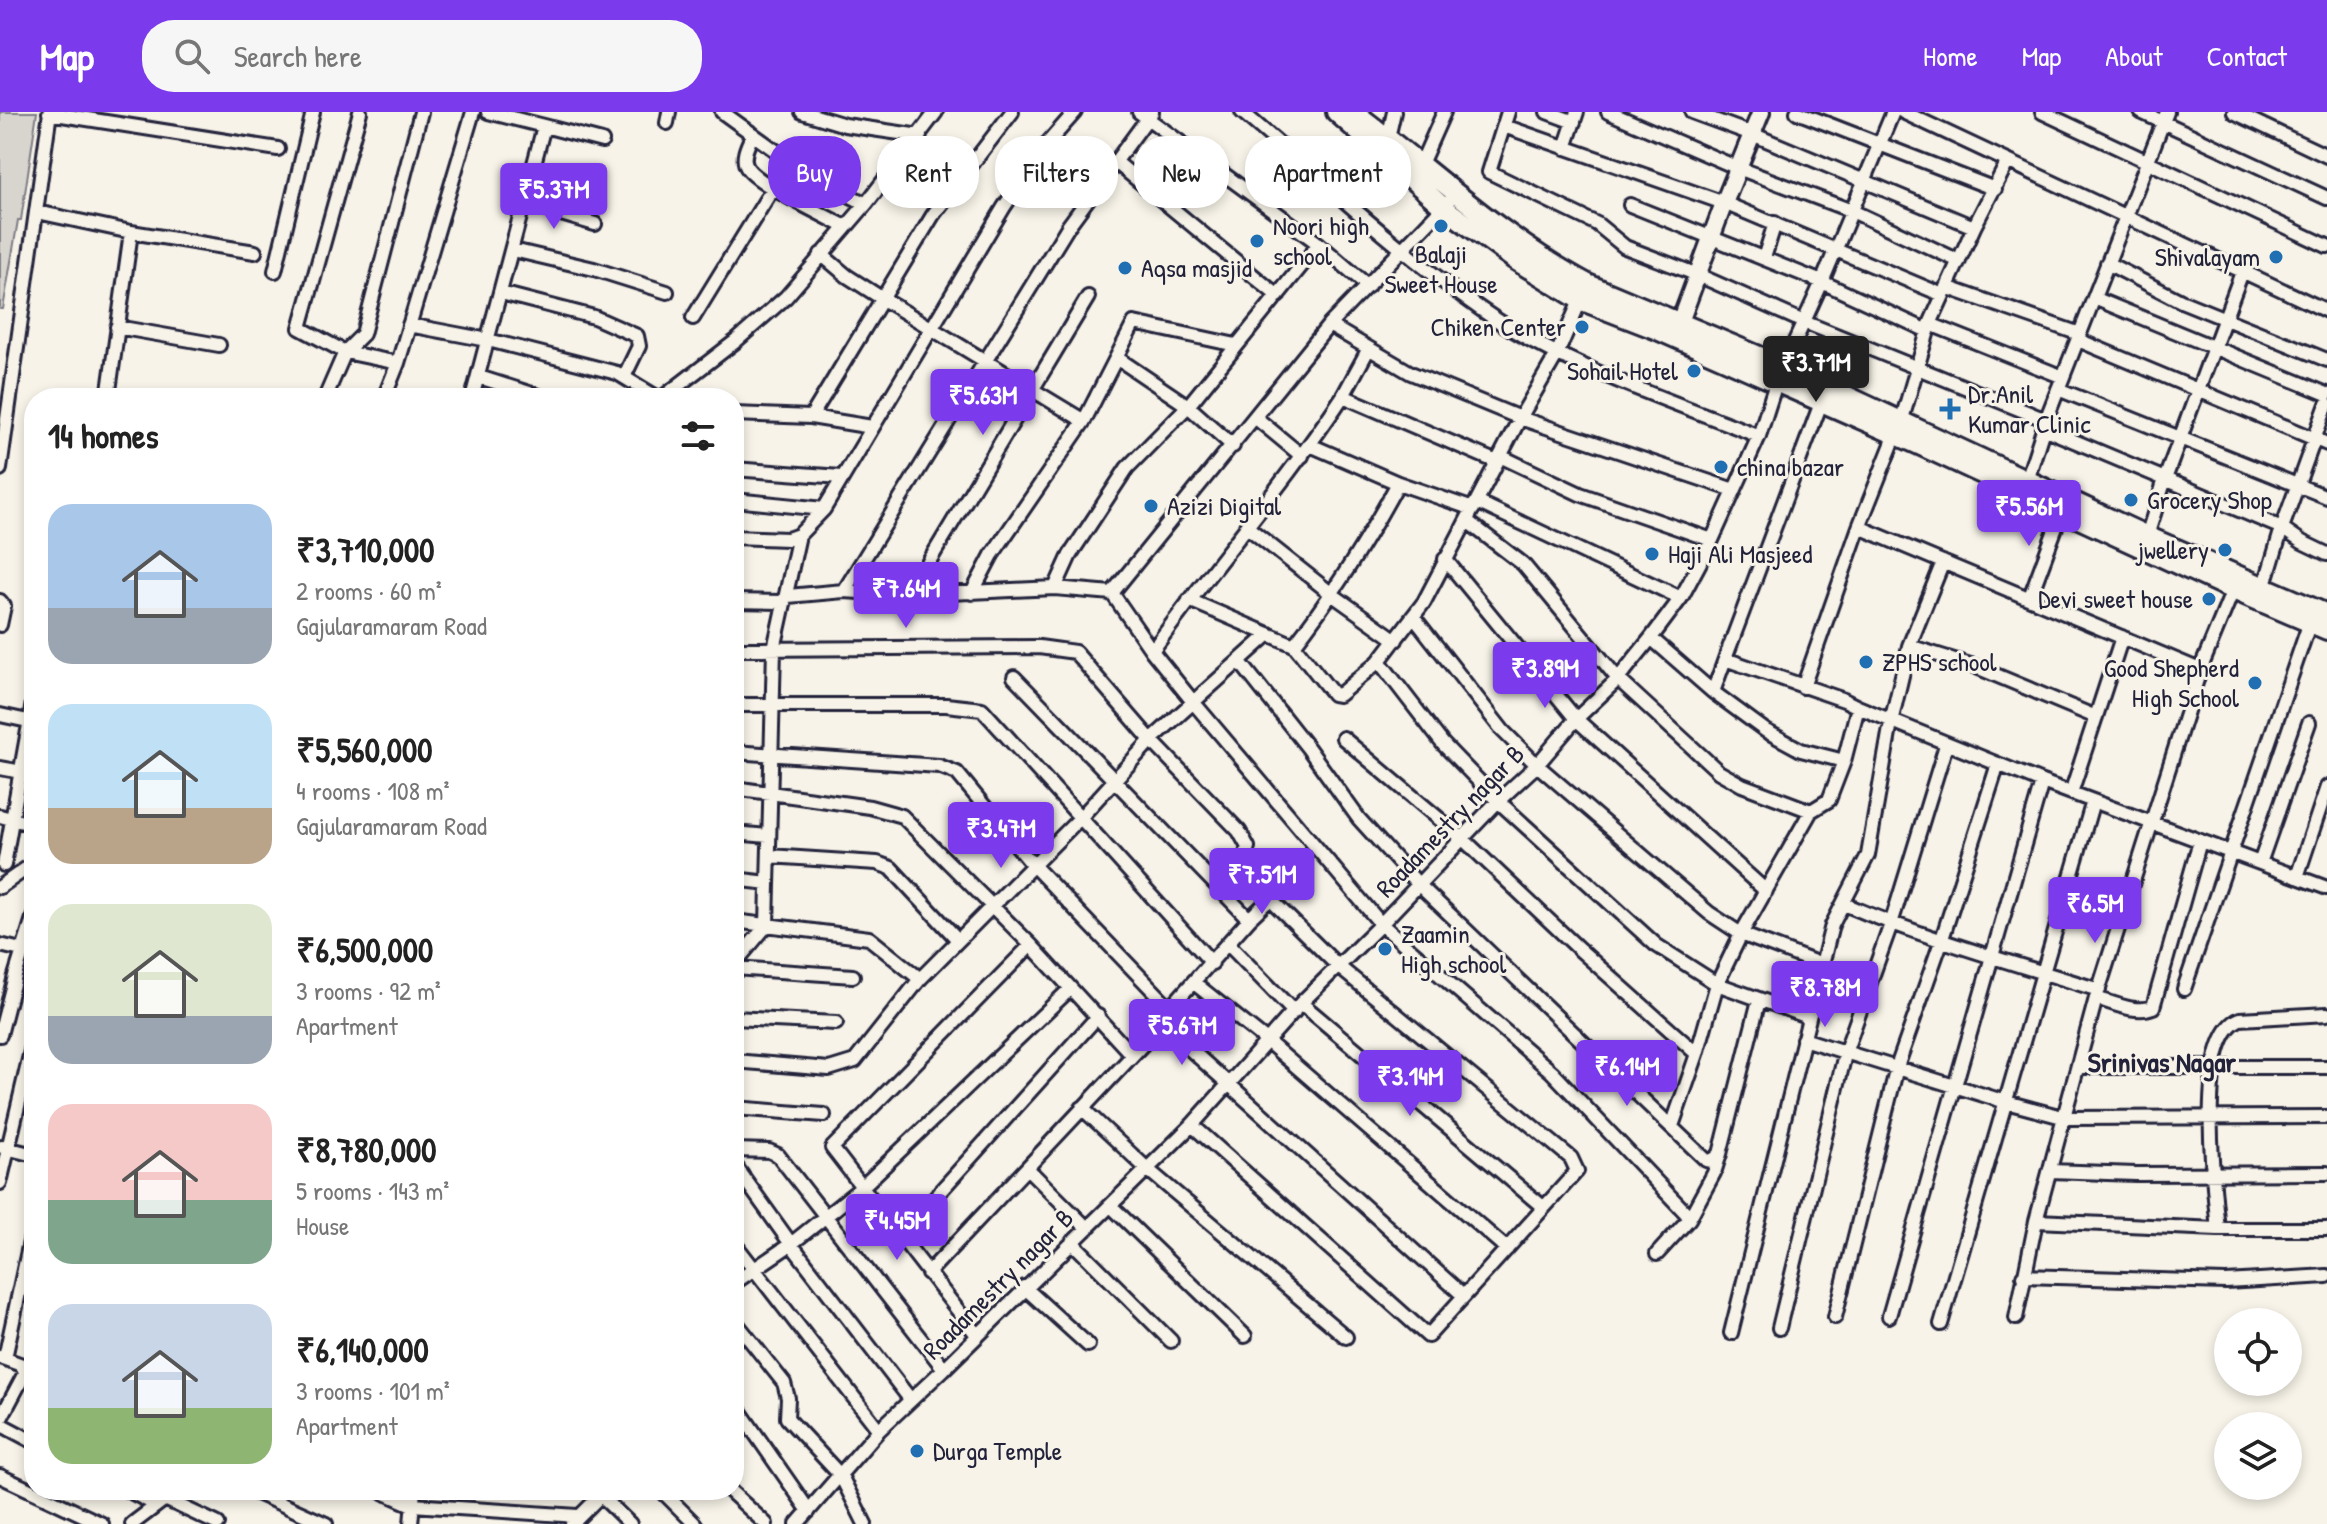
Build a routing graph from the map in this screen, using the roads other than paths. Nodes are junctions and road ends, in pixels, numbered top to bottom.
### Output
1 (313, 112) edge
2 (360, 112) edge
3 (421, 112) edge
4 (473, 112) edge
5 (488, 112) edge
6 (722, 112) edge
7 (802, 112) edge
8 (936, 112) edge
9 (1012, 112) edge
10 (1075, 112) edge
11 (1242, 112) edge
12 (1336, 112) edge
13 (1354, 112) edge
14 (1394, 112) edge
15 (1444, 112) edge
16 (1508, 112) edge
17 (1547, 112) edge
18 (1608, 112) edge
19 (1692, 112) edge
20 (1761, 112) edge
21 (1797, 112) edge
22 (1893, 112) edge
23 (1903, 112) edge
24 (2042, 112) edge
25 (2141, 112) edge
26 (2234, 112) edge
27 (50, 113) edge
28 (1146, 114) edge
29 (1575, 117) edge
30 (2165, 117) edge
31 (544, 126) junction
32 (1504, 126) junction
33 (753, 134) junction
34 (1752, 134) junction
35 (920, 136) joint
36 (1385, 136) edge
37 (1388, 136) edge
38 (602, 141) dead end
39 (1879, 146) junction
40 (1565, 148) junction
41 (278, 149) dead end
42 (1411, 156) edge
43 (2327, 156) edge
44 (1118, 161) edge
45 (2008, 161) junction
46 (2148, 161) junction
47 (1118, 164) edge
48 (1421, 164) junction
49 (1738, 168) junction
50 (1864, 182) junction
51 (768, 184) edge
52 (1995, 189) junction
53 (877, 190) edge
54 (768, 196) edge
55 (2327, 198) edge
56 (1449, 200) junction
57 (524, 203) junction
58 (1724, 203) junction
59 (866, 204) junction
60 (1630, 205) dead end
61 (810, 208) edge
62 (1082, 208) edge
63 (1852, 211) junction
64 (37, 212) junction
65 (2125, 216) junction
66 (1775, 223) junction
67 (595, 224) dead end
68 (846, 227) junction
69 (1974, 227) junction
70 (131, 232) junction
71 (1712, 236) junction
72 (1319, 244) junction
73 (2327, 246) edge
74 (1405, 249) junction
75 (513, 250) junction
76 (1835, 250) junction
77 (255, 252) dead end
78 (821, 254) junction
79 (1764, 258) junction
80 (1959, 261) junction
81 (2107, 263) junction
82 (275, 271) dead end
83 (2242, 272) junction
84 (1698, 275) junction
85 (1822, 282) junction
86 (1368, 286) junction
87 (1944, 291) junction
88 (667, 292) dead end
89 (1584, 292) junction
90 (501, 293) junction
91 (1278, 296) junction
92 (1088, 297) dead end
93 (2094, 298) junction
94 (883, 299) junction
95 (2327, 311) edge
96 (693, 318) dead end
97 (2226, 318) junction
98 (1680, 322) junction
99 (1804, 322) junction
100 (409, 325) junction
101 (1329, 325) junction
102 (117, 327) junction
103 (1929, 327) junction
104 (931, 329) junction
105 (2079, 337) junction
106 (488, 340) junction
107 (219, 345) dead end
108 (1236, 345) junction
109 (2214, 348) junction
110 (1368, 350) junction
111 (345, 352) junction
112 (1557, 354) junction
113 (1117, 358) junction
114 (2327, 360) edge
115 (983, 361) junction
116 (398, 363) junction
117 (1916, 367) junction
118 (1780, 374) junction
119 (479, 377) junction
120 (624, 377) junction
121 (2061, 383) junction
122 (109, 388) edge
123 (329, 388) edge
124 (388, 388) edge
125 (475, 388) edge
126 (514, 388) edge
127 (643, 388) edge
128 (673, 388) edge
129 (1032, 390) junction
130 (2198, 390) junction
131 (2327, 394) edge
132 (1343, 396) junction
133 (1821, 403) junction
134 (2327, 404) edge
135 (1188, 406) junction
136 (744, 414) edge
137 (811, 417) junction
138 (1256, 418) junction
139 (1520, 418) junction
140 (1084, 421) junction
141 (2045, 424) junction
142 (872, 427) junction
143 (1898, 427) junction
144 (1759, 436) junction
145 (2181, 437) junction
146 (2314, 439) junction
147 (2327, 444) edge
148 (1233, 446) junction
149 (1306, 450) junction
150 (1498, 459) junction
151 (0, 469) edge
152 (744, 470) edge
153 (841, 477) junction
154 (2165, 479) junction
155 (2027, 480) junction
156 (1398, 483) junction
157 (2298, 483) junction
158 (1734, 490) junction
159 (2327, 497) edge
160 (744, 501) edge
161 (1475, 505) junction
162 (824, 509) junction
163 (2062, 511) junction
164 (1467, 521) junction
165 (1246, 526) junction
166 (1859, 527) junction
167 (2282, 528) junction
168 (799, 535) junction
169 (2147, 536) junction
170 (744, 537) edge
171 (1712, 540) junction
172 (2327, 554) edge
173 (1445, 559) junction
174 (1943, 562) junction
175 (2265, 585) junction
176 (1055, 588) junction
177 (2233, 590) junction
178 (844, 591) junction
179 (972, 593) junction
180 (1112, 593) junction
181 (909, 595) junction
182 (1333, 595) junction
183 (2030, 597) junction
184 (1681, 598) junction
185 (1189, 600) junction
186 (0, 601) edge
187 (744, 601) edge
188 (782, 602) junction
189 (2317, 615) edge
190 (1413, 616) junction
191 (0, 625) edge
192 (2327, 630) edge
193 (1269, 634) junction
194 (2122, 637) junction
195 (1651, 638) junction
196 (1396, 640) junction
197 (1294, 645) junction
198 (1909, 646) junction
199 (744, 649) edge
200 (774, 649) junction
201 (1152, 651) junction
202 (1725, 659) junction
203 (1379, 661) junction
204 (1240, 662) junction
205 (2200, 670) junction
206 (1014, 677) dead end
207 (1618, 679) junction
208 (1803, 687) junction
209 (1713, 692) junction
210 (1194, 703) junction
211 (744, 705) edge
212 (772, 706) junction
213 (1858, 707) junction
214 (0, 715) edge
215 (2096, 717) junction
216 (1576, 719) junction
217 (24, 720) edge
218 (1891, 722) junction
219 (2309, 723) dead end
220 (1343, 738) dead end
221 (1151, 740) junction
222 (1946, 745) junction
223 (744, 752) edge
224 (771, 753) junction
225 (24, 755) edge
226 (1844, 761) junction
227 (1998, 764) junction
228 (1537, 765) junction
229 (0, 768) edge
230 (22, 772) junction
231 (1116, 781) junction
232 (2042, 782) junction
233 (2327, 787) edge
234 (744, 789) edge
235 (770, 792) junction
236 (2071, 793) junction
237 (1498, 801) junction
238 (2093, 801) junction
239 (1811, 811) junction
240 (0, 816) edge
241 (1080, 818) junction
242 (14, 819) junction
243 (24, 822) edge
244 (2153, 823) junction
245 (744, 834) edge
246 (768, 836) junction
247 (1463, 839) junction
248 (2200, 841) junction
249 (2229, 852) junction
250 (769, 856) junction
251 (2260, 863) junction
252 (1032, 864) junction
253 (2, 865) edge
254 (24, 867) edge
255 (24, 870) edge
256 (2297, 877) junction
257 (744, 880) edge
258 (768, 883) junction
259 (1418, 884) junction
260 (0, 887) edge
261 (2327, 888) edge
262 (1766, 891) junction
263 (1270, 899) junction
264 (1844, 904) junction
265 (992, 906) junction
266 (1249, 919) junction
267 (744, 922) edge
268 (1381, 924) junction
269 (1891, 924) junction
270 (767, 925) junction
271 (1741, 934) junction
272 (958, 940) junction
273 (1941, 942) junction
274 (1228, 944) junction
275 (0, 945) edge
276 (1031, 945) junction
277 (24, 951) edge
278 (744, 954) edge
279 (1993, 955) junction
280 (24, 961) edge
281 (1212, 963) junction
282 (1822, 965) junction
283 (744, 967) edge
284 (1339, 967) junction
285 (2043, 972) junction
286 (853, 976) dead end
287 (920, 979) junction
288 (1193, 982) junction
289 (1717, 984) junction
290 (1070, 989) junction
291 (2184, 989) dead end
292 (2098, 994) junction
293 (1759, 1000) junction
294 (1170, 1008) junction
295 (1297, 1008) junction
296 (2327, 1014) edge
297 (1098, 1016) junction
298 (1809, 1017) junction
299 (744, 1018) edge
300 (836, 1023) dead end
301 (1162, 1024) junction
302 (0, 1035) edge
303 (1803, 1039) junction
304 (1268, 1042) junction
305 (1846, 1050) junction
306 (1131, 1054) junction
307 (1697, 1054) junction
308 (744, 1062) edge
309 (2213, 1066) junction
310 (1897, 1067) junction
311 (2078, 1067) junction
312 (2327, 1067) edge
313 (24, 1075) edge
314 (1227, 1083) junction
315 (1955, 1086) junction
316 (2006, 1102) junction
317 (1082, 1108) junction
318 (744, 1109) edge
319 (824, 1115) dead end
320 (2327, 1117) edge
321 (2066, 1118) junction
322 (2211, 1119) junction
323 (1192, 1125) junction
324 (1672, 1126) junction
325 (4, 1148) edge
326 (744, 1150) edge
327 (24, 1153) edge
328 (1720, 1154) junction
329 (1027, 1168) junction
330 (1146, 1168) junction
331 (2050, 1171) junction
332 (2327, 1173) edge
333 (2213, 1175) junction
334 (744, 1178) edge
335 (0, 1183) edge
336 (861, 1188) junction
337 (1111, 1206) junction
338 (1543, 1207) junction
339 (827, 1215) junction
340 (1689, 1219) junction
341 (2036, 1221) junction
342 (1086, 1227) junction
343 (2218, 1229) junction
344 (2327, 1229) edge
345 (900, 1236) junction
346 (1072, 1242) junction
347 (791, 1244) junction
348 (1507, 1249) junction
349 (1657, 1254) dead end
350 (744, 1256) edge
351 (24, 1265) edge
352 (754, 1269) junction
353 (928, 1273) junction
354 (744, 1276) edge
355 (2023, 1276) junction
356 (2327, 1276) edge
357 (1024, 1287) junction
358 (1464, 1296) junction
359 (1889, 1316) dead end
360 (1835, 1317) dead end
361 (2016, 1318) dead end
362 (1941, 1324) dead end
363 (1779, 1328) dead end
364 (744, 1333) edge
365 (1731, 1333) dead end
366 (977, 1335) junction
367 (1245, 1336) dead end
368 (1346, 1337) dead end
369 (1171, 1341) dead end
370 (1088, 1345) dead end
371 (2, 1358) edge
372 (24, 1368) edge
373 (944, 1369) junction
374 (24, 1384) edge
375 (910, 1399) junction
376 (744, 1417) edge
377 (0, 1422) edge
378 (879, 1430) junction
379 (24, 1436) edge
380 (0, 1476) edge
381 (841, 1476) junction
382 (24, 1487) edge
383 (51, 1500) edge
384 (162, 1500) edge
385 (168, 1500) edge
386 (272, 1500) edge
387 (401, 1500) edge
388 (413, 1500) edge
389 (592, 1500) edge
390 (605, 1500) edge
391 (671, 1500) edge
392 (740, 1500) edge
393 (412, 1505) junction
394 (809, 1511) junction
395 (575, 1520) edge
396 (102, 1524) edge
397 (132, 1524) edge
398 (218, 1524) edge
399 (326, 1524) edge
400 (411, 1524) edge
401 (630, 1524) edge
402 (695, 1524) edge
403 (766, 1524) edge
404 (797, 1524) edge
405 (865, 1524) edge

1 - 82 street
2 - 111 street
3 - 111 street
4 - 100 street
5 - 31 street
6 - 33 street
7 - 35 street
8 - 35 street
9 - 94 street
10 - 104 street
11 - 74 street
12 - 56 main road
13 - 36 main road
14 - 37 street
15 - 48 street
16 - 32 street
17 - 29 street
18 - 49 street
19 - 34 street
20 - 34 street
21 - 39 street
22 - 39 street, Roadamestry nagar B
23 - 45 street
24 - 46 street
25 - 30 street
26 - 43 street
27 - 41 street
27 - 64 street
28 - 44 street
28 - 72 street
29 - 40 street
30 - 46 street
30 - 55 street
31 - 38 street
31 - 57 street
32 - 40 street
32 - 84 street
33 - 51 street
33 - 59 street
34 - 49 street
34 - 50 street
39 - 50 street, Roadamestry nagar B
39 - 52 street
40 - 58 street
42 - 48 main road
45 - 52 street
45 - 65 street
46 - 65 street
46 - 73 street
47 - 91 street
48 - 56 main road
49 - 58 street
49 - 63 street
50 - 63 street, Roadamestry nagar B
50 - 69 street
52 - 69 street
53 - 59 street
54 - 96 street
56 - 74 street
56 - 89 main road
57 - 67 street
57 - 75 street
58 - 66 street
58 - 71 street
59 - 68 street
60 - 71 street
61 - 68 street
62 - 115 street
63 - 76 street, Roadamestry nagar B
63 - 80 street
64 - 70 street
64 - 151 street
65 - 81 street
65 - 83 street
66 - 76 street
66 - 79 street
68 - 78 street
69 - 80 street
70 - 77 street
70 - 102 street
71 - 79 street
71 - 84 street
72 - 86 street
72 - 91 street
74 - 86 street
74 - 112 street
75 - 88 street
75 - 90 street
76 - 85 street, Roadamestry nagar B
76 - 87 street
78 - 94 street
78 - 128 street
79 - 85 street
80 - 87 street
81 - 93 street
81 - 97 street
83 - 95 street
83 - 97 street
84 - 98 street
84 - 99 street
85 - 99 street, Roadamestry nagar B
85 - 103 street
86 - 101 street
87 - 103 street
87 - 105 street
89 - 98 main road
89 - 112 street
89 - 118 main road
90 - 106 street
90 - 120 street
91 - 108 street
92 - 129 street
93 - 105 street
93 - 109 street
94 - 104 street
94 - 137 street
97 - 109 street
97 - 114 street
98 - 118 main road
99 - 117 street
99 - 118 street, Roadamestry nagar B
100 - 106 street
100 - 116 street
101 - 110 street
101 - 138 street
102 - 107 street
102 - 122 street
103 - 117 street
103 - 121 street
104 - 115 street
104 - 142 street
105 - 121 street
105 - 130 street
106 - 119 street
106 - 120 street
108 - 113 street
108 - 135 street
109 - 130 street
109 - 131 street
110 - 132 street
110 - 139 street
111 - 116 street
111 - 123 street
112 - 139 street
112 - 144 street
113 - 135 street
113 - 140 street
115 - 129 street
115 - 178 street
116 - 124 street
117 - 141 street
117 - 143 street
118 - 133 main road
118 - 143 main road
118 - 144 street, Roadamestry nagar B
119 - 125 street
119 - 126 street
120 - 127 street
121 - 141 street
121 - 145 street
129 - 140 street
129 - 181 street
130 - 145 street
130 - 146 street
132 - 149 street
132 - 150 street
133 - 143 main road
133 - 202 street
134 - 146 street
135 - 148 street
135 - 176 street
136 - 137 street
137 - 142 street
138 - 148 street
138 - 149 street
139 - 150 street
139 - 158 street
140 - 179 street
141 - 154 street
141 - 155 street
142 - 153 street
143 - 155 main road
143 - 163 main road
143 - 166 street
144 - 158 street, Roadamestry nagar B
145 - 154 street
145 - 157 street
146 - 147 street
146 - 157 street
148 - 180 street
149 - 156 street
149 - 165 street
150 - 161 street
150 - 171 street
152 - 153 street
153 - 162 street
154 - 167 street
154 - 169 street
155 - 169 main road
156 - 161 street
156 - 182 street
157 - 159 street
157 - 167 street
158 - 171 street, Roadamestry nagar B
160 - 162 street
161 - 164 street
161 - 184 street
162 - 168 street
163 - 177 main road
163 - 183 street
164 - 173 street
164 - 207 street
165 - 182 street
165 - 185 street
166 - 174 street
166 - 208 street
167 - 172 street
167 - 175 street
168 - 170 street
168 - 188 street
169 - 175 main road
171 - 184 street, Roadamestry nagar B
173 - 190 street
173 - 216 street
174 - 183 street
174 - 198 street
175 - 189 main road
176 - 179 street
176 - 180 street
177 - 189 main road
177 - 205 street
178 - 181 street
178 - 188 street
179 - 181 street
180 - 201 street
182 - 196 street
182 - 197 street
183 - 194 street
184 - 195 street, Roadamestry nagar B
185 - 193 street
185 - 201 street
186 - 191 street
187 - 188 street
188 - 200 street
189 - 192 main road
189 - 249 street
190 - 196 street
190 - 228 street
193 - 197 street
193 - 204 street
194 - 205 street
194 - 215 street
195 - 207 street, Roadamestry nagar B
195 - 209 street
196 - 203 street
197 - 203 street
198 - 215 street
198 - 218 street
199 - 200 street
200 - 212 street
200 - 221 street
201 - 210 street
202 - 208 street
202 - 209 street
203 - 237 street
204 - 210 street
204 - 259 street
205 - 244 street
206 - 231 street
207 - 216 street, Roadamestry nagar B
207 - 239 street
208 - 213 street
209 - 226 street
210 - 221 street
210 - 268 street
211 - 212 street
212 - 224 street
212 - 241 street
213 - 218 street
213 - 226 street
214 - 217 street
215 - 236 street
216 - 228 street, Roadamestry nagar B
216 - 262 street
218 - 222 street
218 - 264 street
219 - 251 street
220 - 247 street
221 - 231 street
221 - 263 street
222 - 227 street
222 - 269 street
223 - 224 street
224 - 235 street
224 - 252 street
225 - 230 street
226 - 239 street
227 - 232 street
227 - 273 street
228 - 237 street, Roadamestry nagar B
228 - 271 street
229 - 230 street
230 - 242 street
231 - 241 street
231 - 266 street
232 - 236 street
232 - 279 street
233 - 256 street
234 - 235 street
235 - 246 street
235 - 265 street
236 - 238 street
237 - 247 street, Roadamestry nagar B
237 - 289 street
238 - 244 street
238 - 285 street
239 - 262 street
240 - 242 street
241 - 252 street
241 - 281 street
242 - 243 street
242 - 253 street
244 - 248 street
244 - 292 street
245 - 246 street
246 - 250 street
247 - 259 street, Roadamestry nagar B
247 - 307 street
248 - 249 street
248 - 292 street
249 - 251 street
249 - 291 street
250 - 258 street
250 - 272 street
251 - 256 street
252 - 265 street
252 - 294 street
253 - 254 street
255 - 260 street
256 - 261 street
257 - 258 street
258 - 270 street
259 - 268 street, Roadamestry nagar B
259 - 324 street
262 - 271 street
263 - 266 street
263 - 284 street
264 - 269 street
264 - 282 street
265 - 272 street
265 - 276 street
266 - 274 street
267 - 270 street
268 - 284 street, Roadamestry nagar B
268 - 340 street
269 - 273 street
269 - 305 street
270 - 278 street
270 - 287 street
271 - 282 street
271 - 289 street
272 - 287 street
273 - 279 street
273 - 310 street
274 - 281 street
274 - 295 street
275 - 277 street
276 - 290 street
276 - 336 street
279 - 285 street
279 - 315 street
280 - 302 street
281 - 288 street
282 - 298 street
283 - 286 street
284 - 295 street, Roadamestry nagar B
284 - 338 street
285 - 292 street
285 - 316 street
287 - 308 street
288 - 294 street
288 - 304 street
289 - 293 street
289 - 307 street
290 - 297 street
290 - 336 street
292 - 311 street
293 - 298 street
293 - 328 street
294 - 301 street
295 - 304 street, Roadamestry nagar B
295 - 338 street
296 - 309 street
297 - 306 street
297 - 345 street
298 - 303 street
299 - 300 street
301 - 306 street
301 - 314 street
303 - 305 street
303 - 365 street
304 - 314 street, Roadamestry nagar B
304 - 348 street
305 - 310 street
305 - 363 street
306 - 317 street
307 - 324 street
309 - 311 street
309 - 312 street
309 - 322 street
310 - 315 street
310 - 360 street
311 - 321 street
313 - 325 street
314 - 323 street, Roadamestry nagar B
314 - 358 street
315 - 316 street
315 - 359 street
316 - 321 street
316 - 362 street
317 - 329 street
317 - 330 street
318 - 319 street
320 - 322 street
321 - 322 street
321 - 331 street
322 - 333 street
323 - 330 street, Roadamestry nagar B
323 - 358 street
324 - 328 street
325 - 327 street
325 - 335 street
326 - 339 street
328 - 340 street
329 - 342 street
329 - 353 street
330 - 337 street, Roadamestry nagar B
330 - 368 street
331 - 333 street
331 - 341 street
332 - 333 street
333 - 343 street
334 - 347 street
336 - 339 street
336 - 345 street
337 - 342 street, Roadamestry nagar B
337 - 367 street
338 - 348 street
339 - 347 street
339 - 373 street
340 - 349 street
341 - 343 street
341 - 355 street
342 - 346 street, Roadamestry nagar B
343 - 344 street
345 - 353 street
346 - 357 street, Roadamestry nagar B
346 - 369 street
347 - 352 street
347 - 375 street
348 - 358 street
350 - 352 street
351 - 371 street
352 - 354 street
352 - 378 street
353 - 366 street
355 - 356 street
355 - 361 street
357 - 366 street, Roadamestry nagar B
357 - 370 street
364 - 381 street
366 - 373 street, Roadamestry nagar B
371 - 372 street
373 - 375 street, Roadamestry nagar B
374 - 377 street
375 - 378 street, Roadamestry nagar B
376 - 394 street
377 - 379 street
378 - 381 street, Roadamestry nagar B
380 - 382 street
381 - 394 street, Roadamestry nagar B
381 - 405 street
383 - 396 street
384 - 397 street
385 - 398 street
386 - 399 street
387 - 393 street
388 - 393 street
389 - 395 street
390 - 401 street
391 - 402 street
392 - 403 street
393 - 395 street
393 - 400 street
394 - 404 street, Roadamestry nagar B

